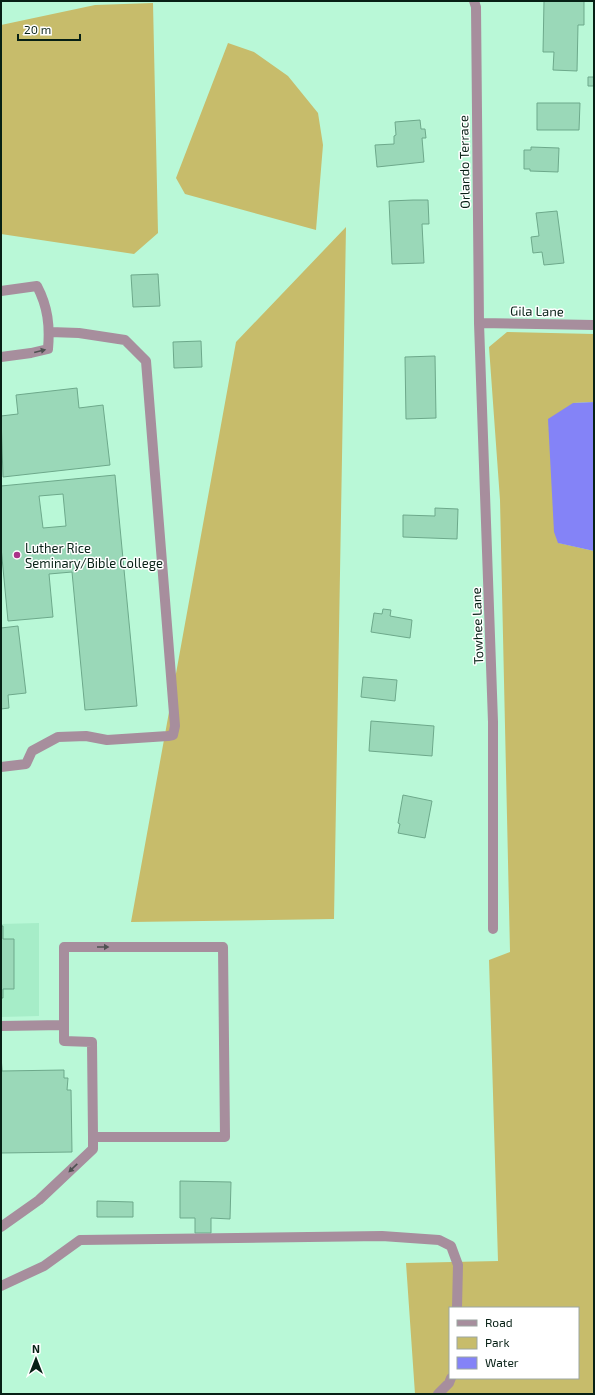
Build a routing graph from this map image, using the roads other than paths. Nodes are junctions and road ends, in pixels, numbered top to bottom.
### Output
1 (474, 1) edge
2 (1, 291) edge
3 (479, 323) junction
4 (594, 325) edge
5 (50, 332) junction
6 (1, 357) edge
7 (1, 767) edge
8 (493, 929) dead end
9 (64, 1025) junction
10 (1, 1026) edge
11 (93, 1137) junction
12 (1, 1227) edge
13 (1, 1286) edge
14 (457, 1307) edge
15 (450, 1379) edge
16 (438, 1394) edge

1 - 3 street, Orlando Terrace
2 - 5 street
3 - 4 street, Gila Lane
3 - 8 street, Towhee Lane
6 -> 5 street
5 - 7 street
9 - 10 street
9 - 11 street
9 -> 11 street
11 -> 12 street
13 - 14 street
15 - 16 street

